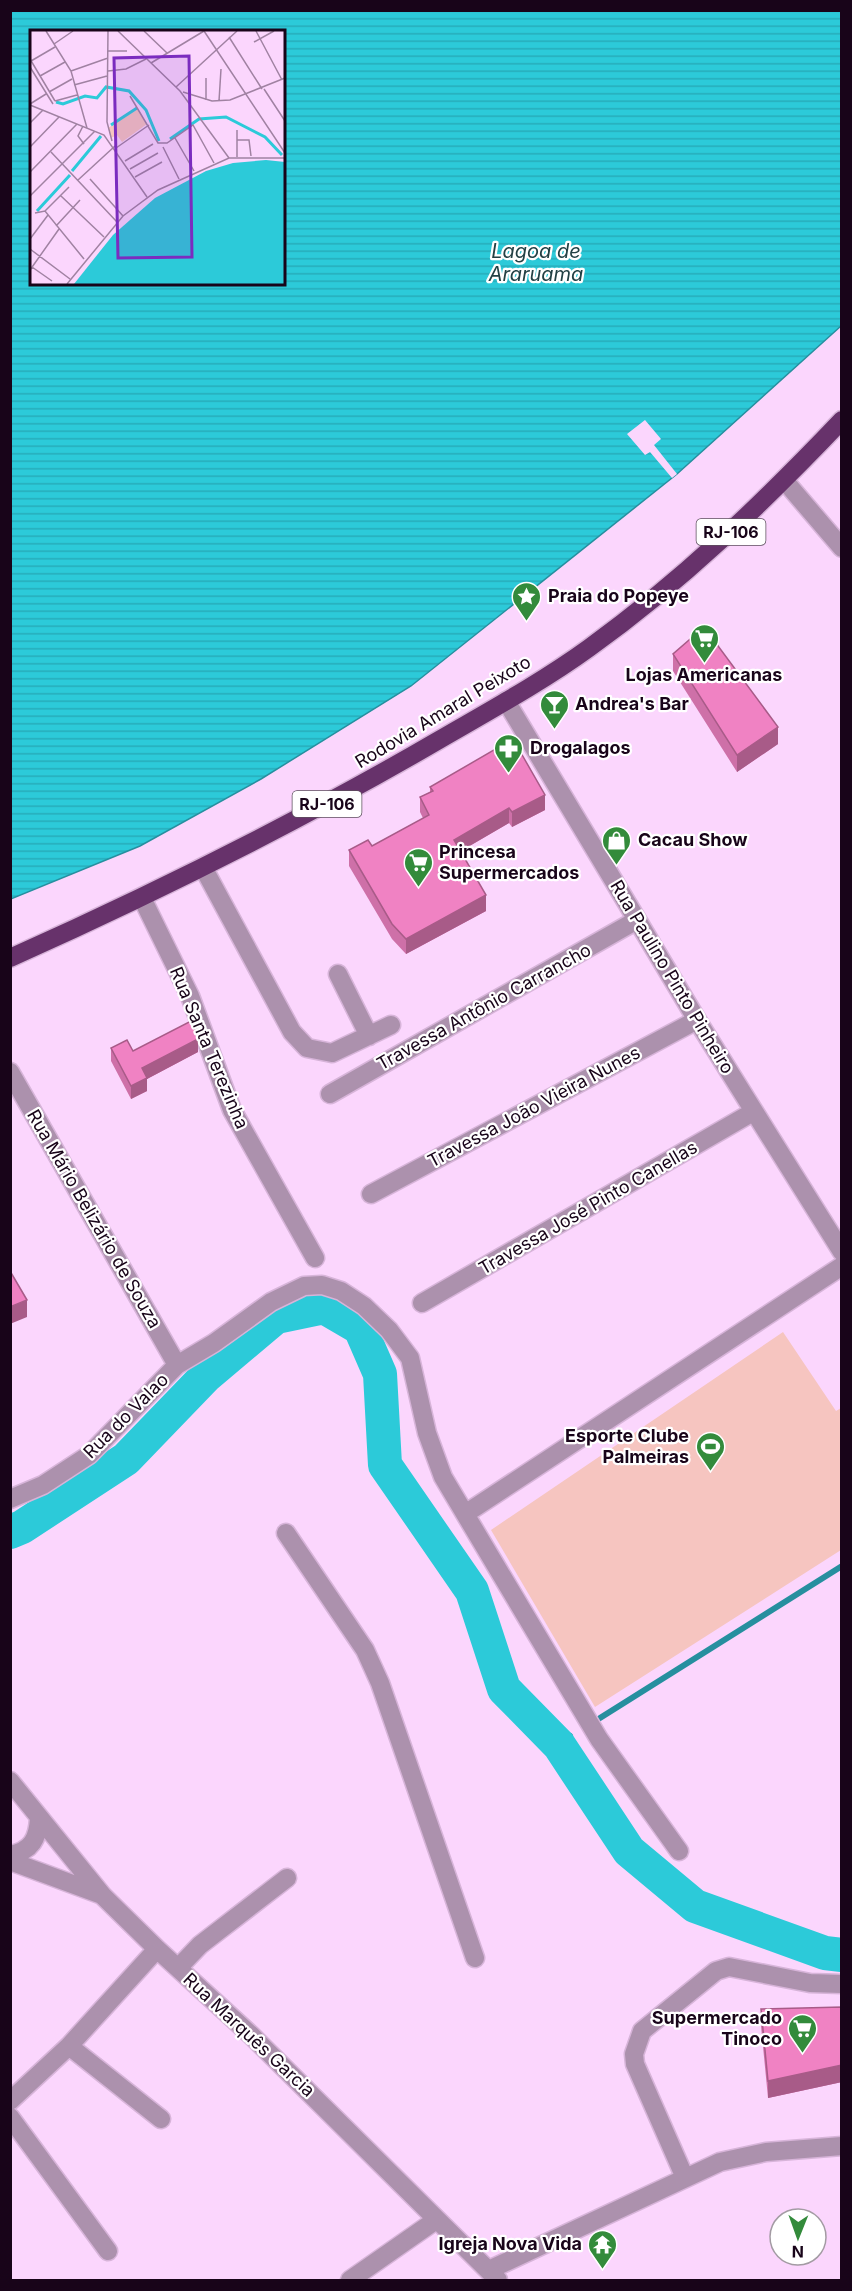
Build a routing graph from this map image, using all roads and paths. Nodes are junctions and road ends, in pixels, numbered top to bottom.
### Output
1 (842, 420) edge
2 (784, 480) junction
3 (842, 548) edge
4 (507, 701) junction
5 (204, 868) junction
6 (142, 898) junction
7 (637, 920) junction
8 (10, 958) edge
9 (338, 974) dead end
10 (697, 1020) junction
11 (391, 1025) dead end
12 (369, 1036) junction
13 (10, 1072) edge
14 (330, 1094) dead end
15 (753, 1112) junction
16 (371, 1194) dead end
17 (842, 1252) edge
18 (315, 1258) dead end
19 (842, 1266) edge
20 (422, 1303) dead end
21 (177, 1365) junction
22 (10, 1498) edge
23 (465, 1514) junction
24 (286, 1533) dead end
25 (10, 1781) edge
26 (39, 1818) junction
27 (679, 1851) dead end
28 (10, 1855) edge
29 (10, 1861) edge
30 (287, 1878) dead end
31 (103, 1896) junction
32 (156, 1949) junction
33 (475, 1958) dead end
34 (178, 1968) junction
35 (842, 1984) edge
36 (69, 2046) junction
37 (10, 2101) edge
38 (10, 2117) edge
39 (161, 2119) dead end
40 (842, 2146) edge
41 (685, 2178) junction
42 (436, 2220) junction
43 (108, 2251) dead end
44 (493, 2275) edge
45 (350, 2280) edge

1 - 2 highway, Rodovia Amaral Peixoto / RJ-106
2 - 3 street
2 - 4 highway, Rodovia Amaral Peixoto / RJ-106
4 - 5 highway, Rodovia Amaral Peixoto / RJ-106
4 - 7 street, Rua Paulino Pinto Pinheiro
5 - 6 highway, Rodovia Amaral Peixoto / RJ-106
5 - 12 street
6 - 8 highway, Rodovia Amaral Peixoto / RJ-106
6 - 18 street, Rua Santa Terezinha
7 - 10 street, Rua Paulino Pinto Pinheiro
7 - 14 street, Travessa Antônio Carrancho
9 - 12 street
10 - 15 street, Rua Paulino Pinto Pinheiro
10 - 16 street, Travessa João Vieira Nunes
11 - 12 street
13 - 21 street, Rua Mário Belizário de Souza
15 - 17 street, Rua Paulino Pinto Pinheiro
15 - 20 street, Travessa José Pinto Canellas
19 - 23 street
21 - 22 street, Rua do Valao
21 - 23 street, Rua do Valao
23 - 27 street, Rua do Valao
24 - 33 street
25 - 26 street, Rua Marquês Garcia
26 - 28 street
26 - 31 street, Rua Marquês Garcia
29 - 31 street
30 - 34 street
31 - 32 street, Rua Marquês Garcia
32 - 34 street, Rua Marquês Garcia
32 - 36 street
34 - 42 street, Rua Marquês Garcia
35 - 41 street
36 - 37 street
36 - 39 street
38 - 43 street
40 - 41 street
41 - 44 street
42 - 44 street, Rua Marquês Garcia
42 - 45 street

